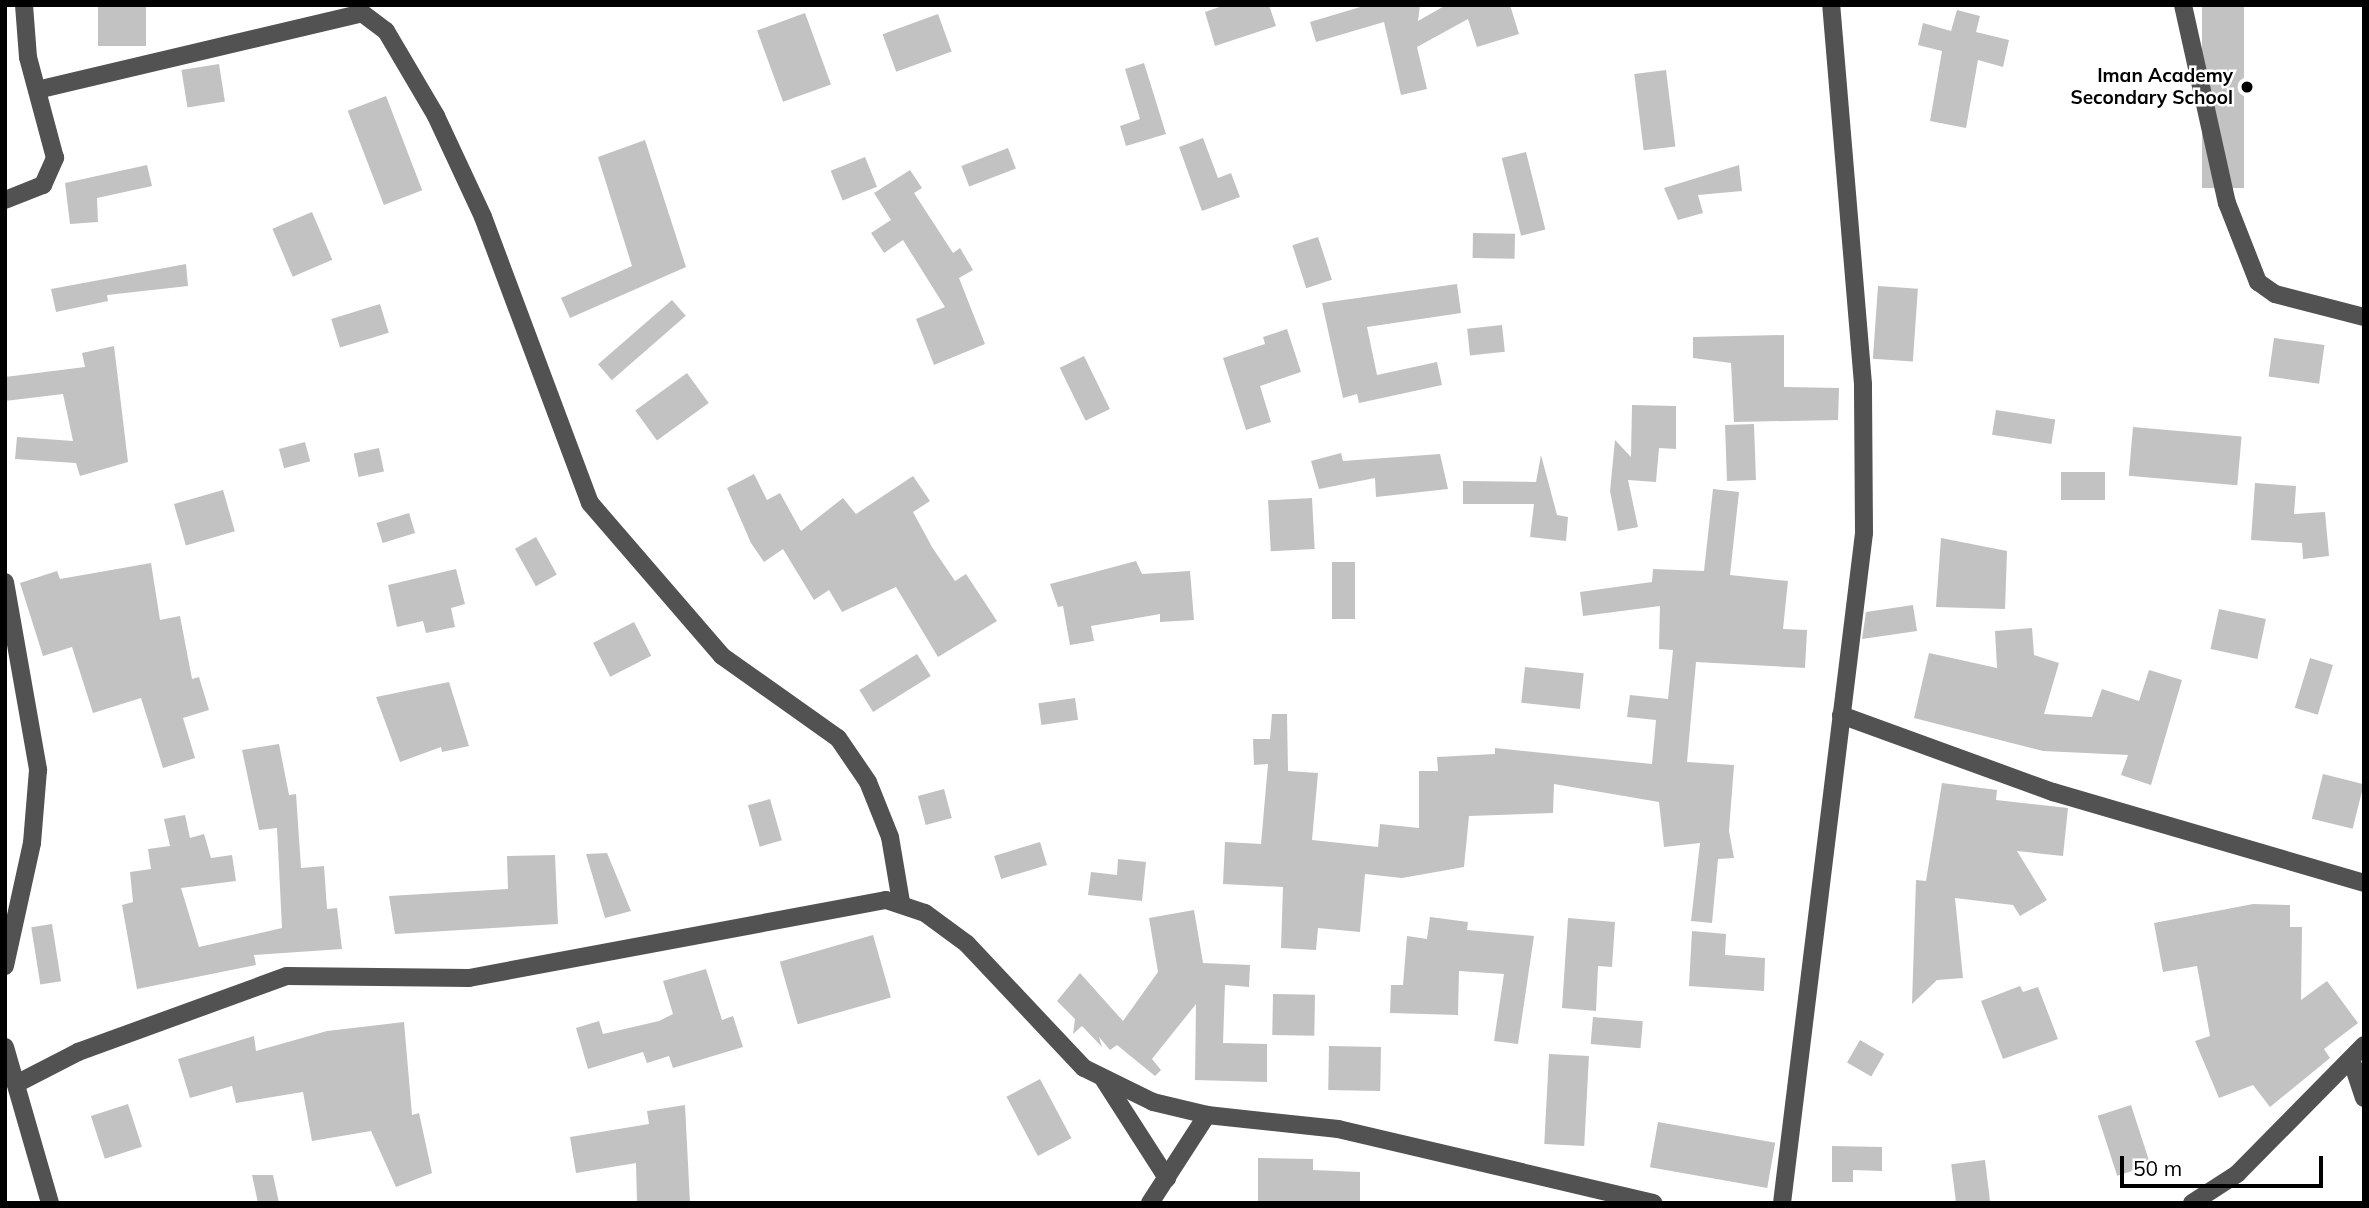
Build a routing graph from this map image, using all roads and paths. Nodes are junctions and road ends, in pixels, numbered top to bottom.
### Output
1 (24, 5) edge
2 (1831, 5) edge
3 (2183, 5) edge
4 (37, 90) junction
5 (5, 200) edge
6 (2364, 317) edge
7 (5, 582) edge
8 (1841, 715) junction
9 (2364, 883) edge
10 (901, 902) junction
11 (5, 966) edge
12 (2364, 1045) edge
13 (5, 1047) edge
14 (2351, 1059) junction
15 (1104, 1080) junction
16 (16, 1084) junction
17 (2364, 1098) edge
18 (1207, 1115) junction
19 (1167, 1178) junction
20 (50, 1203) edge
21 (1150, 1203) edge
22 (1653, 1203) edge
23 (1782, 1203) edge
24 (2192, 1203) edge

1 - 4 street
2 - 8 street
3 - 6 street
4 - 5 street
4 - 10 street
7 - 11 street
8 - 9 street
8 - 23 street
10 - 15 street
10 - 16 street
12 - 14 street
13 - 16 street
14 - 17 street
14 - 24 street
15 - 18 street
15 - 19 street
16 - 20 street
18 - 19 street
18 - 22 street
19 - 21 street

